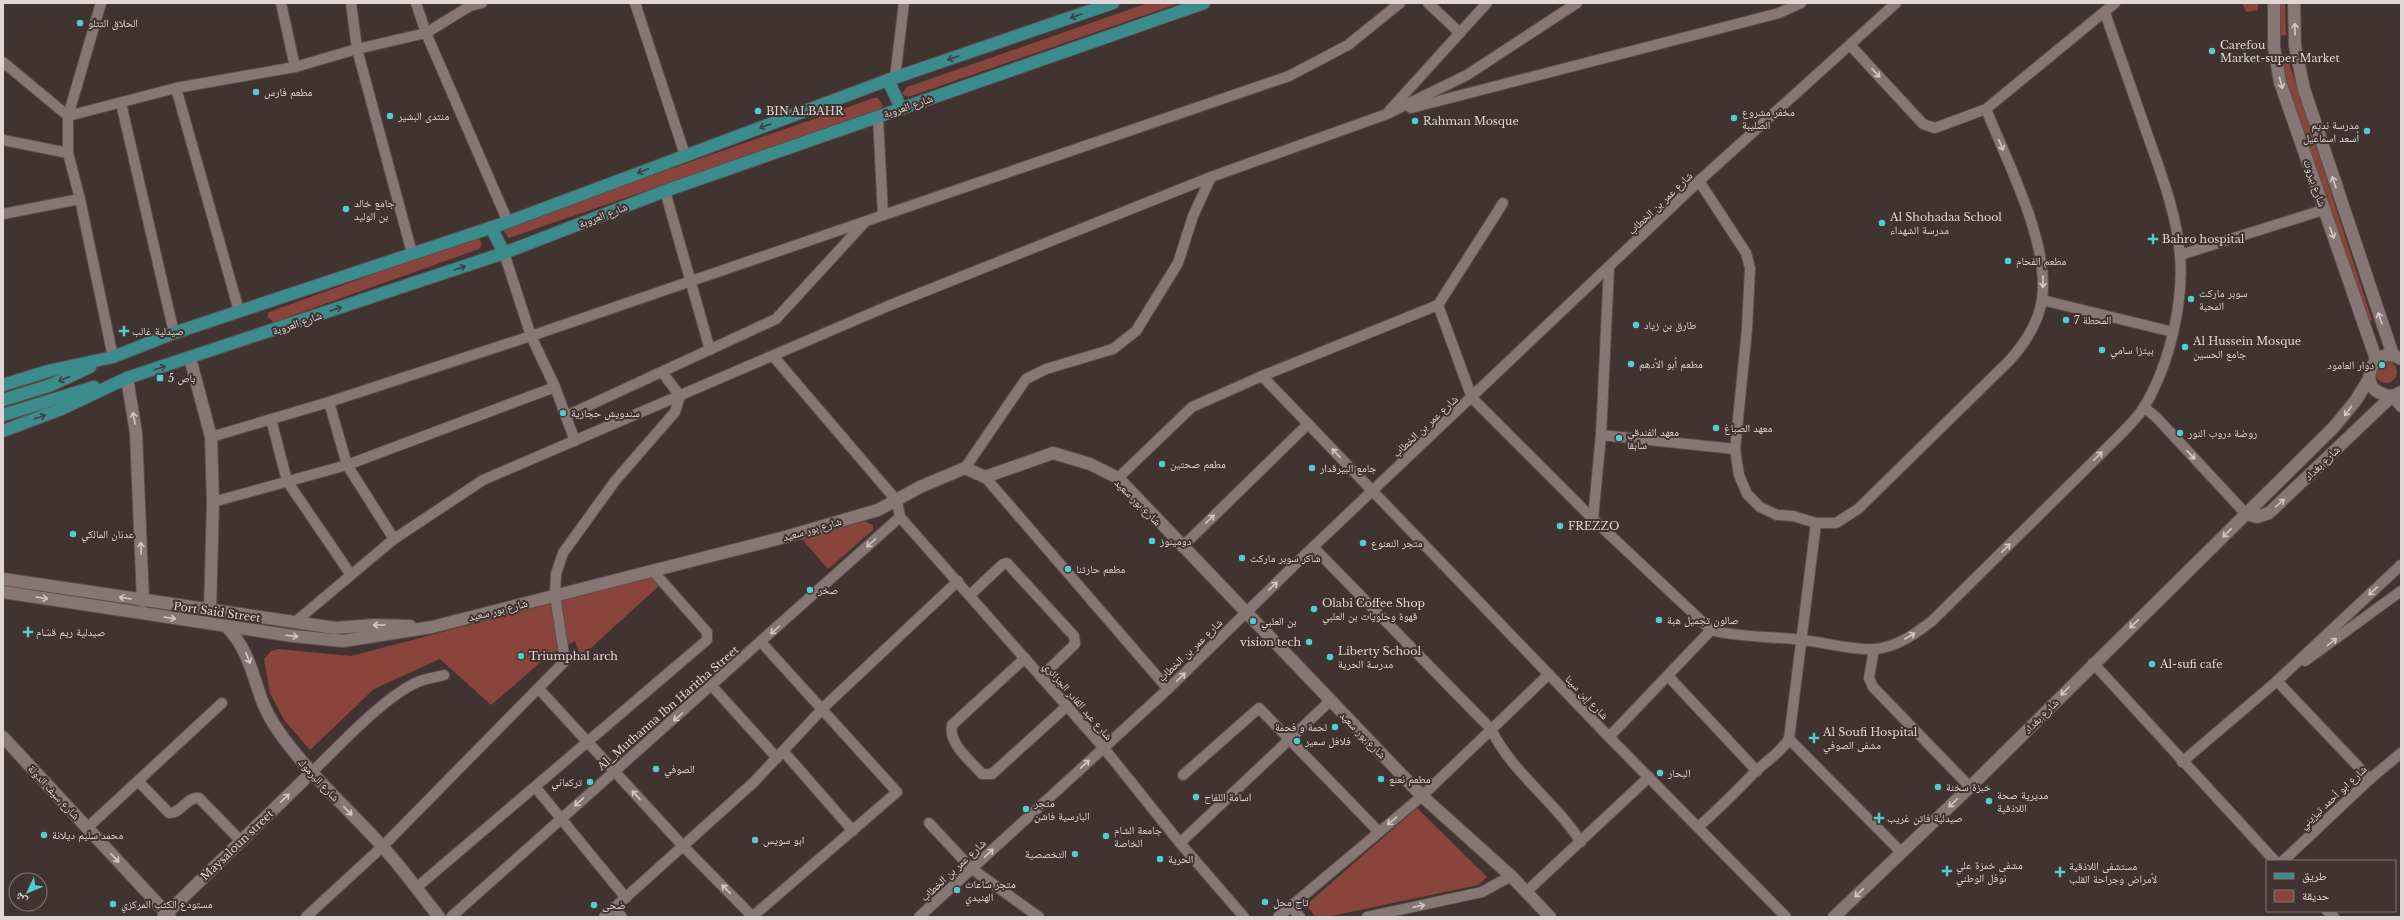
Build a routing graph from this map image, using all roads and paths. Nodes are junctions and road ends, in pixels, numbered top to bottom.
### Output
1 (101, 3) edge
2 (281, 3) edge
3 (352, 3) edge
4 (416, 3) edge
5 (482, 3) edge
6 (635, 3) edge
7 (904, 3) edge
8 (1113, 3) edge
9 (1204, 3) edge
10 (1400, 3) edge
11 (1428, 3) edge
12 (1487, 3) edge
13 (1577, 3) edge
14 (1801, 3) edge
15 (1896, 3) edge
16 (2115, 3) edge
17 (2274, 3) edge
18 (2294, 3) edge
19 (2105, 13) junction
20 (426, 32) junction
21 (1460, 33) junction
22 (1850, 45) junction
23 (2295, 46) junction
24 (2274, 47) junction
25 (357, 49) junction
26 (3, 62) edge
27 (295, 67) junction
28 (892, 79) junction
29 (176, 88) junction
30 (121, 103) junction
31 (901, 108) junction
32 (1986, 109) junction
33 (1386, 114) junction
34 (68, 116) junction
35 (878, 117) junction
36 (3, 140) edge
37 (68, 153) junction
38 (685, 155) junction
39 (1211, 177) junction
40 (1699, 181) junction
41 (665, 191) junction
42 (80, 199) junction
43 (1504, 203) dead end
44 (2323, 210) junction
45 (3, 214) edge
46 (883, 215) junction
47 (866, 221) junction
48 (508, 222) junction
49 (491, 227) junction
50 (412, 253) junction
51 (504, 253) junction
52 (2180, 255) junction
53 (1609, 268) junction
54 (692, 281) junction
55 (2042, 300) junction
56 (1438, 305) junction
57 (239, 311) junction
58 (2173, 332) junction
59 (174, 333) junction
60 (531, 336) junction
61 (710, 350) junction
62 (773, 356) junction
63 (113, 357) junction
64 (2397, 357) edge
65 (190, 358) junction
66 (2376, 359) junction
67 (662, 372) junction
68 (1262, 376) junction
69 (127, 378) junction
70 (2369, 379) junction
71 (3, 385) edge
72 (555, 387) junction
73 (2397, 394) edge
74 (680, 396) junction
75 (1472, 398) junction
76 (3, 400) edge
77 (329, 402) junction
78 (2144, 407) junction
79 (2401, 407) edge
80 (3, 415) edge
81 (566, 416) junction
82 (271, 419) junction
83 (1308, 424) junction
84 (3, 431) edge
85 (1601, 435) junction
86 (211, 436) junction
87 (575, 441) junction
88 (1734, 449) junction
89 (347, 465) junction
90 (965, 468) junction
91 (985, 477) junction
92 (1118, 478) junction
93 (287, 481) junction
94 (1372, 492) junction
95 (897, 501) junction
96 (213, 502) junction
97 (2246, 514) junction
98 (900, 517) junction
99 (1593, 519) junction
100 (1816, 523) junction
101 (394, 539) junction
102 (1182, 546) junction
103 (1313, 547) junction
104 (2401, 565) edge
105 (652, 570) junction
106 (351, 575) junction
107 (3, 580) edge
108 (958, 581) junction
109 (2401, 591) edge
110 (3, 592) edge
111 (555, 595) junction
112 (970, 595) junction
113 (143, 601) junction
114 (210, 611) junction
115 (1246, 612) junction
116 (295, 622) junction
117 (226, 626) junction
118 (432, 626) junction
119 (1711, 630) junction
120 (1801, 640) junction
121 (761, 642) junction
122 (1874, 649) junction
123 (1025, 658) junction
124 (2093, 664) junction
125 (1549, 674) junction
126 (444, 675) dead end
127 (1668, 676) junction
128 (1041, 677) junction
129 (2277, 681) junction
130 (712, 686) junction
131 (539, 688) junction
132 (1168, 689) junction
133 (1330, 701) junction
134 (222, 703) dead end
135 (1067, 706) junction
136 (822, 709) junction
137 (1491, 729) junction
138 (1609, 737) junction
139 (3, 738) edge
140 (1290, 739) junction
141 (1789, 739) junction
142 (588, 742) junction
143 (1103, 747) junction
144 (2401, 752) edge
145 (780, 755) junction
146 (2182, 762) junction
147 (1757, 770) junction
148 (614, 771) junction
149 (312, 772) junction
150 (1183, 775) dead end
151 (1649, 777) junction
152 (2370, 779) junction
153 (138, 781) junction
154 (1970, 787) junction
155 (536, 788) junction
156 (1422, 796) junction
157 (561, 819) junction
158 (929, 823) dead end
159 (1698, 827) junction
160 (87, 828) junction
161 (853, 831) junction
162 (1379, 832) junction
163 (241, 841) junction
164 (1581, 842) junction
165 (1180, 843) junction
166 (382, 846) junction
167 (683, 846) junction
168 (1901, 852) junction
169 (2274, 860) edge
170 (2284, 860) edge
171 (972, 869) junction
172 (1511, 876) junction
173 (416, 888) junction
174 (1526, 892) junction
175 (626, 898) junction
176 (1290, 906) junction
177 (614, 908) junction
178 (167, 916) edge
179 (306, 917) edge
180 (439, 917) edge
181 (451, 917) edge
182 (604, 917) edge
183 (622, 917) edge
184 (752, 917) edge
185 (919, 917) edge
186 (1039, 917) edge
187 (1244, 917) edge
188 (1278, 917) edge
189 (1300, 917) edge
190 (1367, 917) edge
191 (1550, 917) edge
192 (1786, 917) edge
193 (1834, 917) edge

1 - 34 street
2 - 27 street
3 - 25 street
4 - 20 street
5 - 20 street
6 - 38 street
7 - 28 street
8 -> 28 main road
9 - 31 main road, شارع العروبة
10 - 46 street
11 - 21 street
12 - 21 street
13 - 33 street
14 - 33 street
15 - 22 street, شارع عمر بن الخطاب
16 - 19 street
17 - 24 main road, شارع بيروت
23 -> 18 main road, شارع بيروت
19 - 32 street
19 - 52 street
20 - 25 street
20 - 48 street
21 - 33 street
22 -> 32 street
22 - 40 street, شارع عمر بن الخطاب
23 - 24 main road
64 -> 23 main road, شارع بيروت
24 -> 44 main road, شارع بيروت
25 - 27 street
25 - 50 street
26 - 34 street
27 - 29 street
28 - 31 main road
28 -> 38 main road
29 - 30 street
29 - 57 street
30 - 34 street
30 - 59 street
31 - 35 main road, شارع العروبة
32 -> 55 street
33 - 39 street
34 - 37 street
35 - 41 main road, شارع العروبة
35 - 46 street
36 - 37 street
37 - 42 street
38 -> 48 main road
39 - 62 street
39 - 90 street
40 - 53 street, شارع عمر بن الخطاب
40 - 88 street
41 - 51 main road, شارع العروبة
41 - 54 street
42 - 45 street
42 - 63 street
43 - 56 street
44 - 52 street
44 -> 66 main road, شارع بيروت
46 - 47 street
47 - 54 street
47 - 61 street
48 - 49 main road
49 - 50 main road
49 - 51 main road
50 - 57 main road
51 - 60 street
65 -> 51 main road, شارع العروبة
52 - 58 street
53 - 75 street, شارع عمر بن الخطاب
53 - 85 street
54 - 60 street
54 - 61 street
55 - 58 street
55 - 100 street
56 - 68 street
56 - 75 street
57 - 59 main road
58 - 78 street
59 - 63 main road
60 - 72 street
60 - 77 street
61 - 67 street
62 - 74 street
62 - 95 street
63 - 71 main road
63 -> 76 main road
64 - 66 main road, شارع بيروت
69 -> 65 main road, شارع العروبة
65 - 86 main road
66 - 70 main road
67 - 74 street
67 - 81 street
68 - 83 street, شارع إبن سينا
68 - 92 street
69 - 80 main road
84 -> 69 main road, شارع العروبة
113 -> 69 main road
70 - 73 main road
70 -> 97 main road, شارع بغداد
72 - 81 street
72 - 89 street
73 - 79 street
97 -> 73 main road, شارع بغداد
74 - 87 street
74 - 111 street
75 - 94 street, شارع عمر بن الخطاب
75 - 99 street
77 - 82 street
77 - 89 street
78 -> 97 street
122 -> 78 street
81 - 87 street
82 - 86 street
82 - 93 street
94 -> 83 street, شارع إبن سينا
102 -> 83 street
85 - 88 street
85 - 99 street
86 - 96 main road
87 - 101 street
88 - 100 street
89 - 93 street
89 - 101 street
90 - 91 main road
90 - 95 main road, شارع بور سعيد
91 - 92 main road, شارع بور سعيد
91 - 132 street
92 - 102 main road, شارع بور سعيد
93 - 96 street
93 - 106 street
94 - 103 street, شارع عمر بن الخطاب
94 - 125 street, شارع إبن سينا
95 - 98 street
95 - 105 main road, شارع بور سعيد
96 - 114 main road
97 -> 124 main road, شارع بغداد
98 - 108 street, شارع عبد القادر الجزائري
98 -> 121 street, Al_Muthanna Ibn Haritha Street
99 - 119 street
100 - 120 street
101 - 106 street
102 - 115 main road, شارع بور سعيد
115 -> 103 street, شارع عمر بن الخطاب
103 - 137 street
104 -> 129 street
105 - 111 main road, شارع بور سعيد
105 - 142 street
106 - 116 street
113 -> 107 main road, Port Said Street
108 - 112 street, شارع عبد القادر الجزائري
108 - 136 street
129 -> 109 street
110 -> 117 main road
111 - 118 main road, شارع بور سعيد
111 - 131 street
112 - 123 street, شارع عبد القادر الجزائري
112 - 128 street
113 - 114 main road, Port Said Street
114 - 116 main road, Port Said Street
132 -> 115 street, شارع عمر بن الخطاب
115 - 133 main road, شارع بور سعيد
118 -> 116 main road, Port Said Street
117 -> 118 main road
117 -> 149 main road, شارع اليرموك
119 - 120 street
119 - 127 street
120 - 122 street
120 - 141 street
121 - 130 street, Al_Muthanna Ibn Haritha Street
121 - 136 street
122 - 154 street
123 - 128 street, شارع عبد القادر الجزائري
123 - 135 street
124 - 146 street
124 -> 154 main road, شارع بغداد
125 - 137 street
125 - 138 street, شارع إبن سينا
126 - 149 street
127 - 138 street
127 - 147 street
128 - 135 street, شارع عبد القادر الجزائري
129 - 146 street
129 - 152 street
130 - 145 street
130 -> 148 street, Al_Muthanna Ibn Haritha Street
131 - 142 street
131 - 166 street
132 - 143 street, شارع عمر بن الخطاب
133 - 140 street
133 - 156 main road, شارع بور سعيد
134 - 153 street
135 - 143 street, شارع عبد القادر الجزائري
136 - 145 street
136 - 161 street
137 - 156 street
137 - 164 street
138 - 151 street, شارع إبن سينا
139 - 160 main road, شارع سيف الدولة
140 - 150 street
140 - 162 street
140 - 165 street
141 - 147 street
141 - 168 street
142 - 148 street
142 - 155 street
143 - 165 street, شارع عبد القادر الجزائري
171 -> 143 street, شارع عمر بن الخطاب
144 - 152 street, شارع ابو أحمد تيزيني
145 - 161 street
145 - 167 street
146 - 169 street
147 - 159 street
148 -> 157 street, Al_Muthanna Ibn Haritha Street
167 -> 148 street
163 -> 149 main road, Maysaloun street
149 -> 166 main road, شارع اليرموك
151 - 159 street, شارع إبن سينا
151 - 164 street
152 - 170 street, شارع ابو أحمد تيزيني
153 - 160 street
153 - 163 street
154 -> 168 main road, شارع بغداد
155 - 157 street
155 - 173 street
156 -> 162 street
156 - 172 main road, شارع بور سعيد
157 - 175 street
157 - 181 street, Al_Muthanna Ibn Haritha Street
158 - 171 street
159 - 192 street, شارع إبن سينا
160 -> 178 main road, شارع سيف الدولة
161 - 184 street
162 - 176 street
163 - 178 main road, Maysaloun street
164 - 174 street
165 - 187 street, شارع عبد القادر الجزائري
166 - 173 main road, شارع اليرموك
166 - 179 street
167 - 175 street
184 -> 167 street
168 -> 193 main road, شارع بغداد
171 - 185 street, شارع عمر بن الخطاب
171 - 186 street
172 - 174 main road, شارع بور سعيد
190 -> 172 street
173 - 180 main road, شارع اليرموك
174 - 191 main road, شارع بور سعيد
175 - 177 street
176 - 188 street
176 - 189 street
177 - 182 street
177 - 183 street

